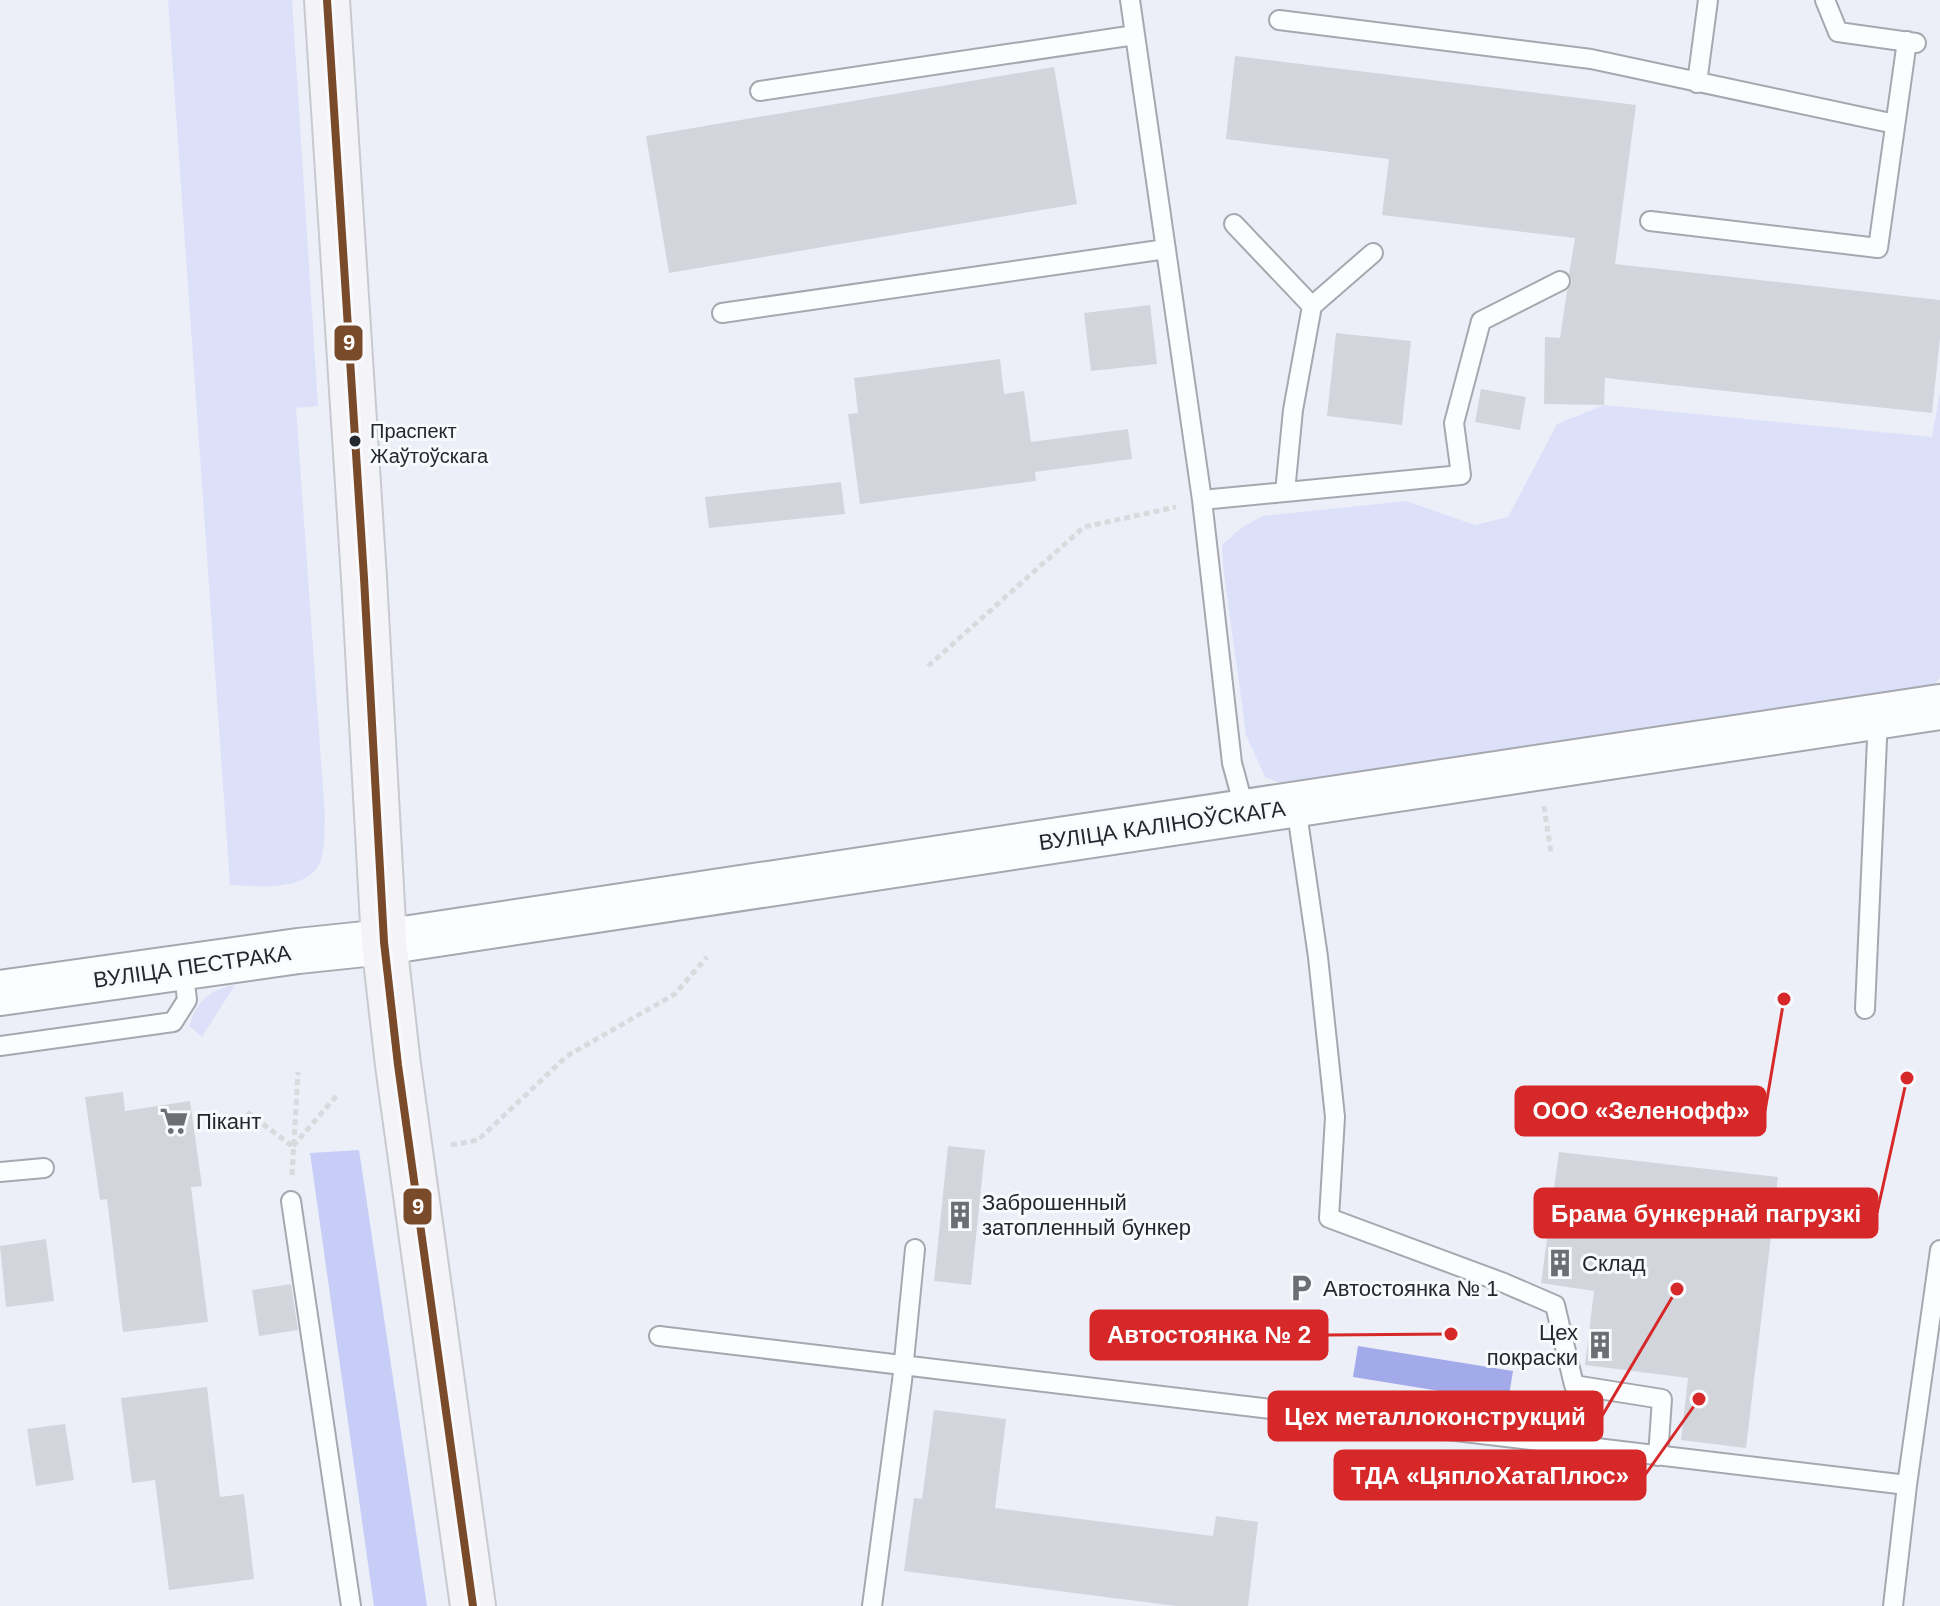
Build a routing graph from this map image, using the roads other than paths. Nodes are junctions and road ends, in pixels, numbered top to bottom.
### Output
1 (327, 0) edge
2 (1130, 0) edge
3 (1708, 0) edge
4 (1825, 0) edge
5 (1279, 20) dead end
6 (1135, 35) junction
7 (1697, 83) junction
8 (760, 91) dead end
9 (1895, 124) junction
10 (1650, 221) dead end
11 (1234, 224) dead end
12 (1166, 249) junction
13 (1373, 253) dead end
14 (1560, 281) dead end
15 (1312, 306) junction
16 (722, 313) dead end
17 (1285, 492) junction
18 (1202, 500) junction
19 (1940, 707) edge
20 (1878, 717) junction
21 (1296, 806) junction
22 (1245, 811) junction
23 (384, 942) junction
24 (183, 967) junction
25 (0, 993) edge
26 (1865, 1009) dead end
27 (0, 1046) edge
28 (44, 1168) dead end
29 (0, 1172) edge
30 (291, 1201) dead end
31 (915, 1249) dead end
32 (1940, 1250) edge
33 (659, 1336) dead end
34 (903, 1364) junction
35 (1931, 1388) edge
36 (1658, 1456) junction
37 (1907, 1485) junction
38 (351, 1606) edge
39 (473, 1606) edge
40 (872, 1606) edge
41 (1893, 1606) edge

1 - 23 main road
2 - 6 lane
3 - 7 lane
4 - 9 lane
5 - 7 lane
6 - 8 lane
6 - 12 lane
7 - 9 lane
9 - 10 lane
11 - 15 lane
12 - 16 lane
12 - 18 lane
13 - 15 lane
14 - 17 lane
15 - 17 lane
17 - 18 lane
18 - 22 lane
19 - 20 street, ВУЛІЦА КАЛІНОЎСКАГА
20 - 21 street, ВУЛІЦА КАЛІНОЎСКАГА
20 - 26 lane
21 - 22 street, ВУЛІЦА КАЛІНОЎСКАГА
21 - 36 lane
22 - 23 street, ВУЛІЦА КАЛІНОЎСКАГА
23 - 24 street, ВУЛІЦА ПЕСТРАКА
23 - 39 main road
24 - 25 street, ВУЛІЦА ПЕСТРАКА
24 - 27 lane
28 - 29 lane
30 - 38 lane
31 - 34 lane
32 - 35 lane
33 - 34 lane
34 - 36 lane
34 - 40 lane
35 - 37 lane
36 - 37 lane
37 - 41 lane

